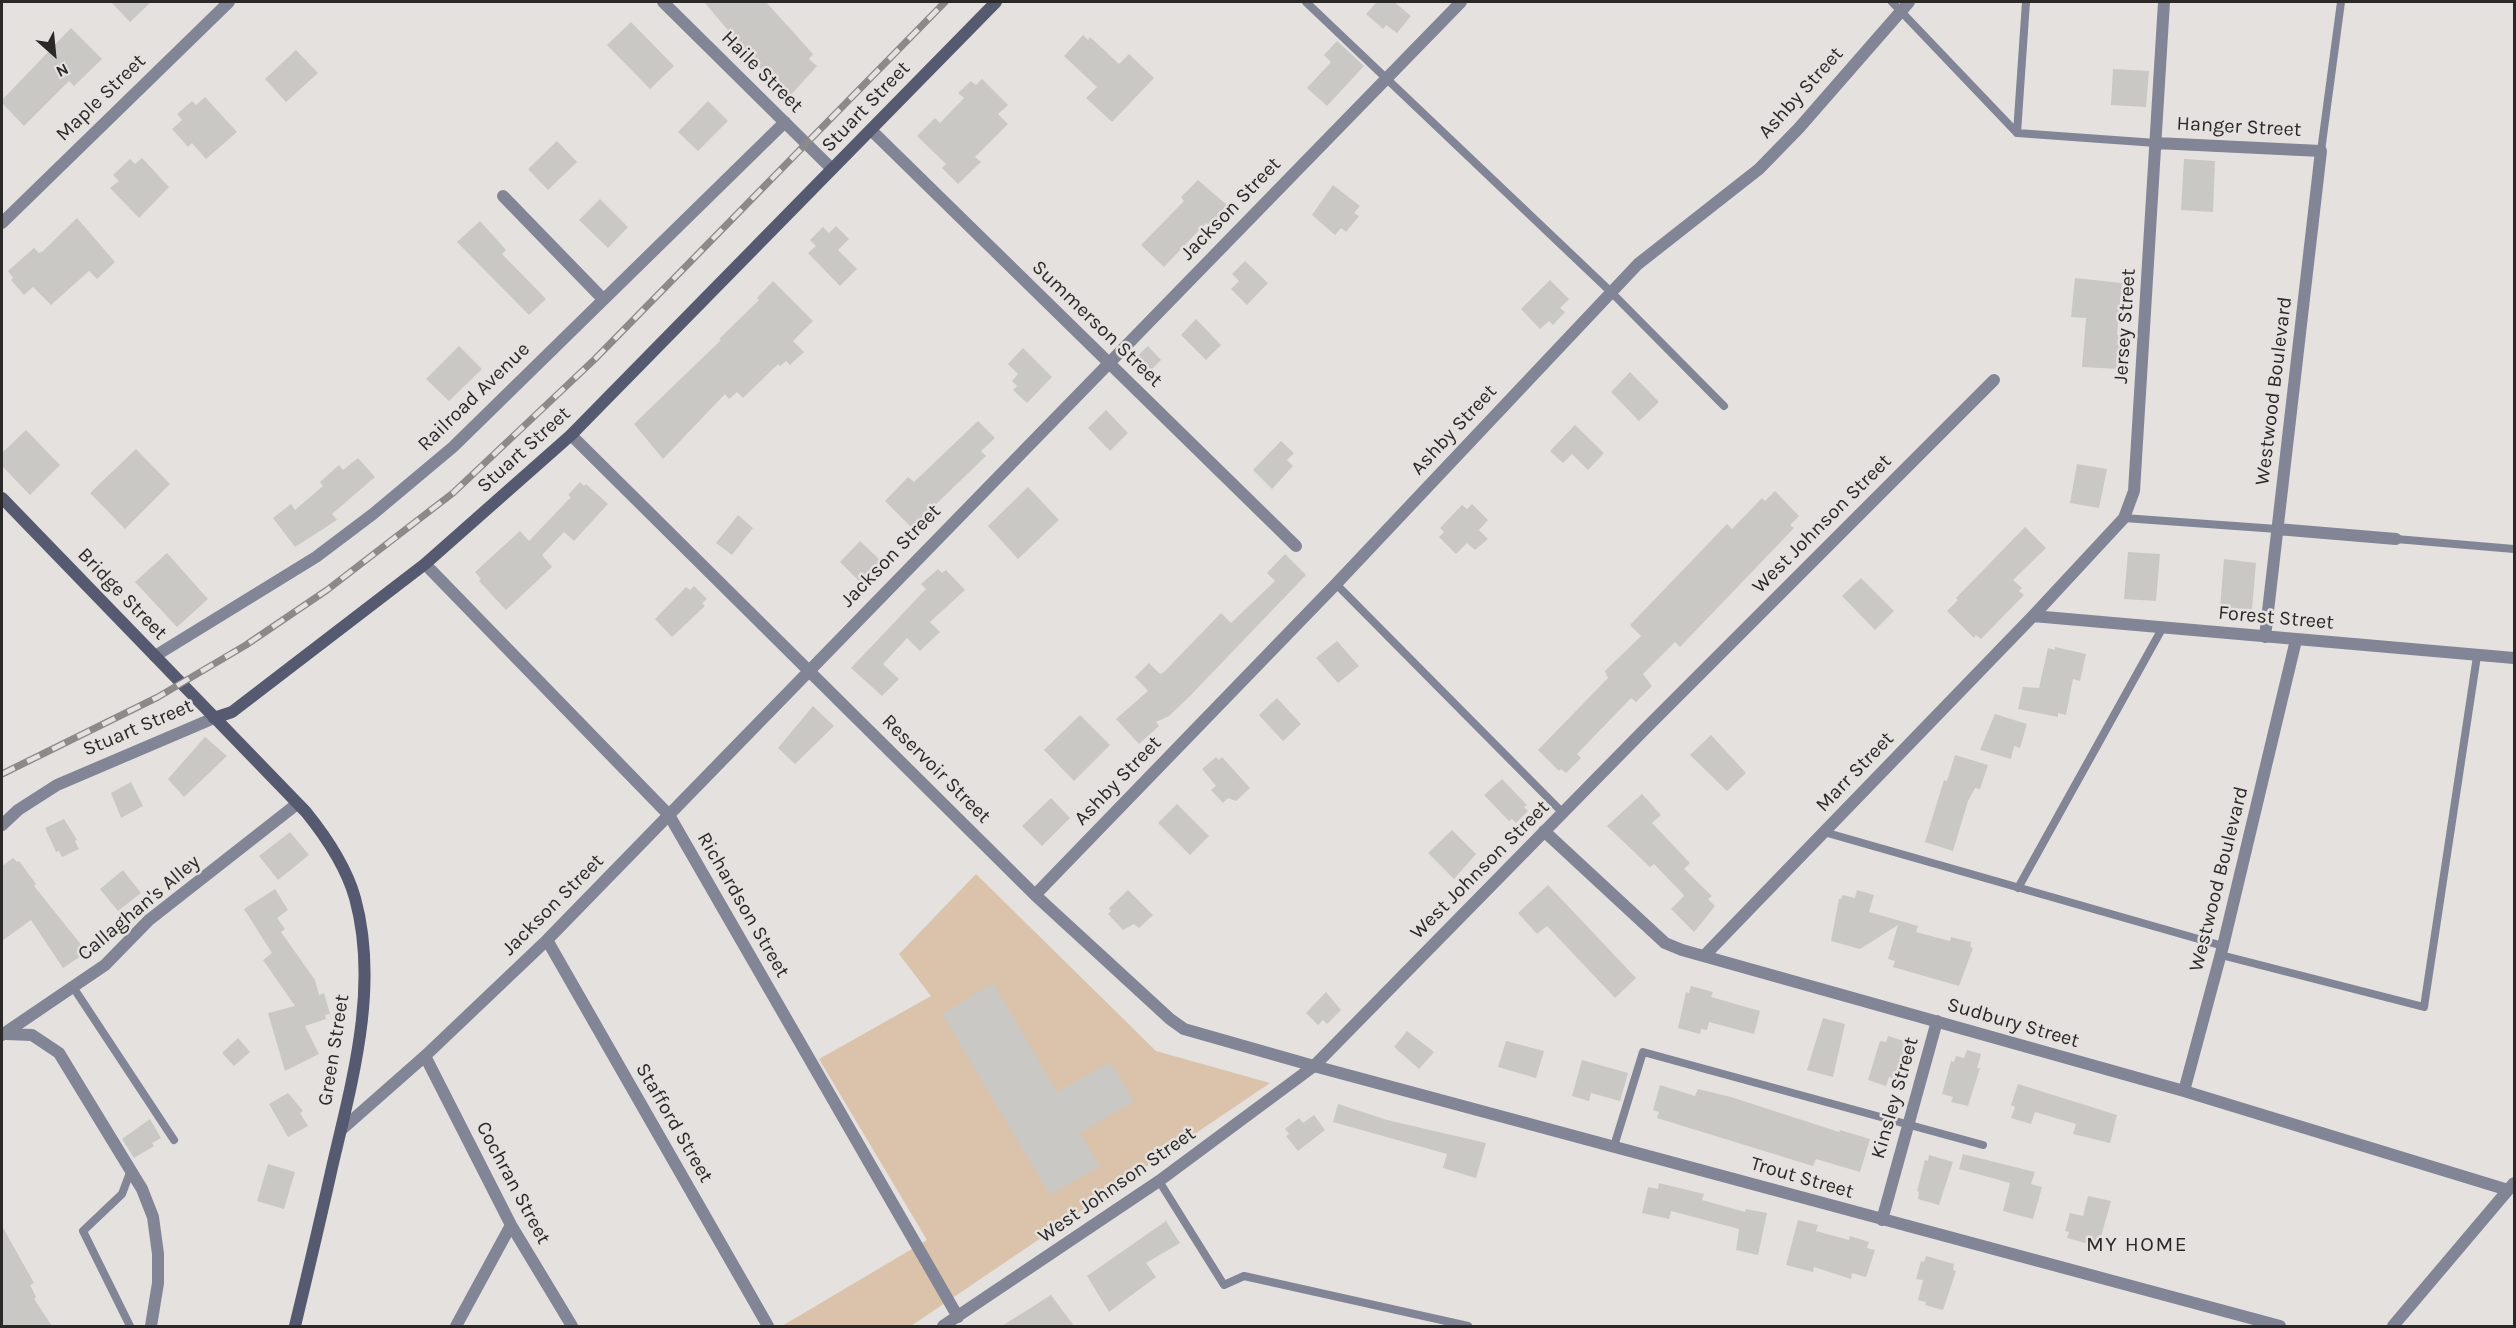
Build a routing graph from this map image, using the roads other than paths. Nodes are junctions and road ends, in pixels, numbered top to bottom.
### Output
1 (229, 2) edge
2 (663, 2) edge
3 (996, 2) edge
4 (1306, 2) edge
5 (1461, 2) edge
6 (2026, 2) edge
7 (2163, 2) edge
8 (2341, 2) edge
9 (1900, 4) edge
10 (1386, 78) junction
11 (785, 122) junction
12 (871, 130) junction
13 (2017, 133) junction
14 (2156, 143) junction
15 (2321, 151) junction
16 (832, 170) junction
17 (503, 196) dead end
18 (2, 223) edge
19 (1611, 292) junction
20 (603, 299) junction
21 (1108, 362) junction
22 (1994, 380) dead end
23 (1724, 406) dead end
24 (570, 435) junction
25 (2, 498) edge
26 (2124, 518) junction
27 (2277, 529) junction
28 (2396, 539) joint
29 (1296, 546) dead end
30 (2514, 549) edge
31 (425, 564) junction
32 (1336, 584) junction
33 (2033, 616) junction
34 (2163, 627) junction
35 (2265, 637) junction
36 (2296, 640) junction
37 (155, 656) junction
38 (2477, 656) junction
39 (2514, 658) edge
40 (808, 670) junction
41 (214, 718) junction
42 (297, 804) junction
43 (1563, 813) junction
44 (669, 815) junction
45 (2, 825) edge
46 (1544, 831) junction
47 (1824, 832) junction
48 (2018, 888) junction
49 (1035, 895) junction
50 (546, 940) junction
51 (2222, 951) junction
52 (1705, 955) junction
53 (73, 987) junction
54 (1937, 1021) junction
55 (3, 1034) edge
56 (425, 1056) junction
57 (1314, 1066) junction
58 (2184, 1091) junction
59 (1907, 1124) junction
60 (341, 1130) junction
61 (174, 1140) dead end
62 (1983, 1145) dead end
63 (1614, 1146) junction
64 (131, 1170) junction
65 (1159, 1181) junction
66 (2511, 1186) edge
67 (1882, 1220) junction
68 (511, 1225) junction
69 (957, 1317) junction
70 (130, 1326) edge
71 (151, 1326) edge
72 (295, 1326) edge
73 (456, 1326) edge
74 (572, 1326) edge
75 (768, 1326) edge
76 (943, 1326) edge
77 (1468, 1326) edge
78 (2280, 1326) edge
79 (2393, 1326) edge

1 - 18 street, Maple Street
2 - 11 street, Haile Street
3 - 12 street, Stuart Street
4 - 10 lane
5 - 10 street, Jackson Street
6 - 13 lane
7 - 14 street, Jersey Street
8 - 15 lane
9 - 13 lane
9 - 19 street, Ashby Street
10 - 19 lane
10 - 21 street, Jackson Street
11 - 16 street, Haile Street
11 - 20 street, Railroad Avenue
12 - 16 street, Stuart Street
12 - 21 street, Summerson Street
13 - 14 lane
14 - 15 street, Hanger Street
14 - 26 street, Jersey Street
15 - 27 street, Westwood Boulevard
16 - 24 street, Stuart Street
17 - 20 street
19 - 23 lane
19 - 32 street, Ashby Street
20 - 37 street, Railroad Avenue
21 - 29 street, Summerson Street
21 - 40 street, Jackson Street
22 - 43 street, West Johnson Street
24 - 31 street, Stuart Street
24 - 40 street, Reservoir Street
25 - 37 street, Bridge Street
26 - 27 lane
26 - 33 street, Jersey Street
27 - 28 street
27 - 35 street, Westwood Boulevard
28 - 30 lane
31 - 41 street, Stuart Street
31 - 44 street, Richardson Street
32 - 43 lane
32 - 49 street, Ashby Street
33 - 34 street, Forest Street
33 - 47 street, Marr Street
34 - 35 street, Forest Street
34 - 48 lane
35 - 36 street, Forest Street
36 - 38 street, Forest Street
36 - 51 street, Westwood Boulevard
37 - 41 street, Bridge Street
38 - 39 street, Forest Street
38 - 51 lane
40 - 44 street, Jackson Street
40 - 49 street, Reservoir Street
41 - 42 street, Green Street
41 - 45 street, Stuart Street
42 - 53 street, Callaghan's Alley
42 - 60 street, Green Street
43 - 46 street, West Johnson Street
44 - 50 street, Jackson Street
44 - 69 street, Richardson Street
46 - 52 street, Sudbury Street
46 - 57 street, West Johnson Street
47 - 48 lane
47 - 52 street, Marr Street
48 - 51 lane
49 - 57 street, Reservoir Street
50 - 56 street, Jackson Street
50 - 75 street, Stafford Street
51 - 58 street, Westwood Boulevard
52 - 54 street, Sudbury Street
53 - 55 street, Callaghan's Alley
53 - 61 lane
54 - 58 street, Sudbury Street
54 - 59 street, Kinsley Street
55 - 64 street
56 - 60 street, Jackson Street
56 - 68 street, Cochran Street
57 - 63 street, Trout Street
57 - 65 street, West Johnson Street
58 - 66 street, Sudbury Street
59 - 62 lane
59 - 63 lane
59 - 67 street, Kinsley Street
60 - 72 street, Green Street
63 - 67 street, Trout Street
64 - 70 lane
64 - 71 street
65 - 69 street, West Johnson Street
65 - 77 lane
66 - 79 street
67 - 78 street, Trout Street
68 - 73 street
68 - 74 street, Cochran Street
69 - 76 street, West Johnson Street

